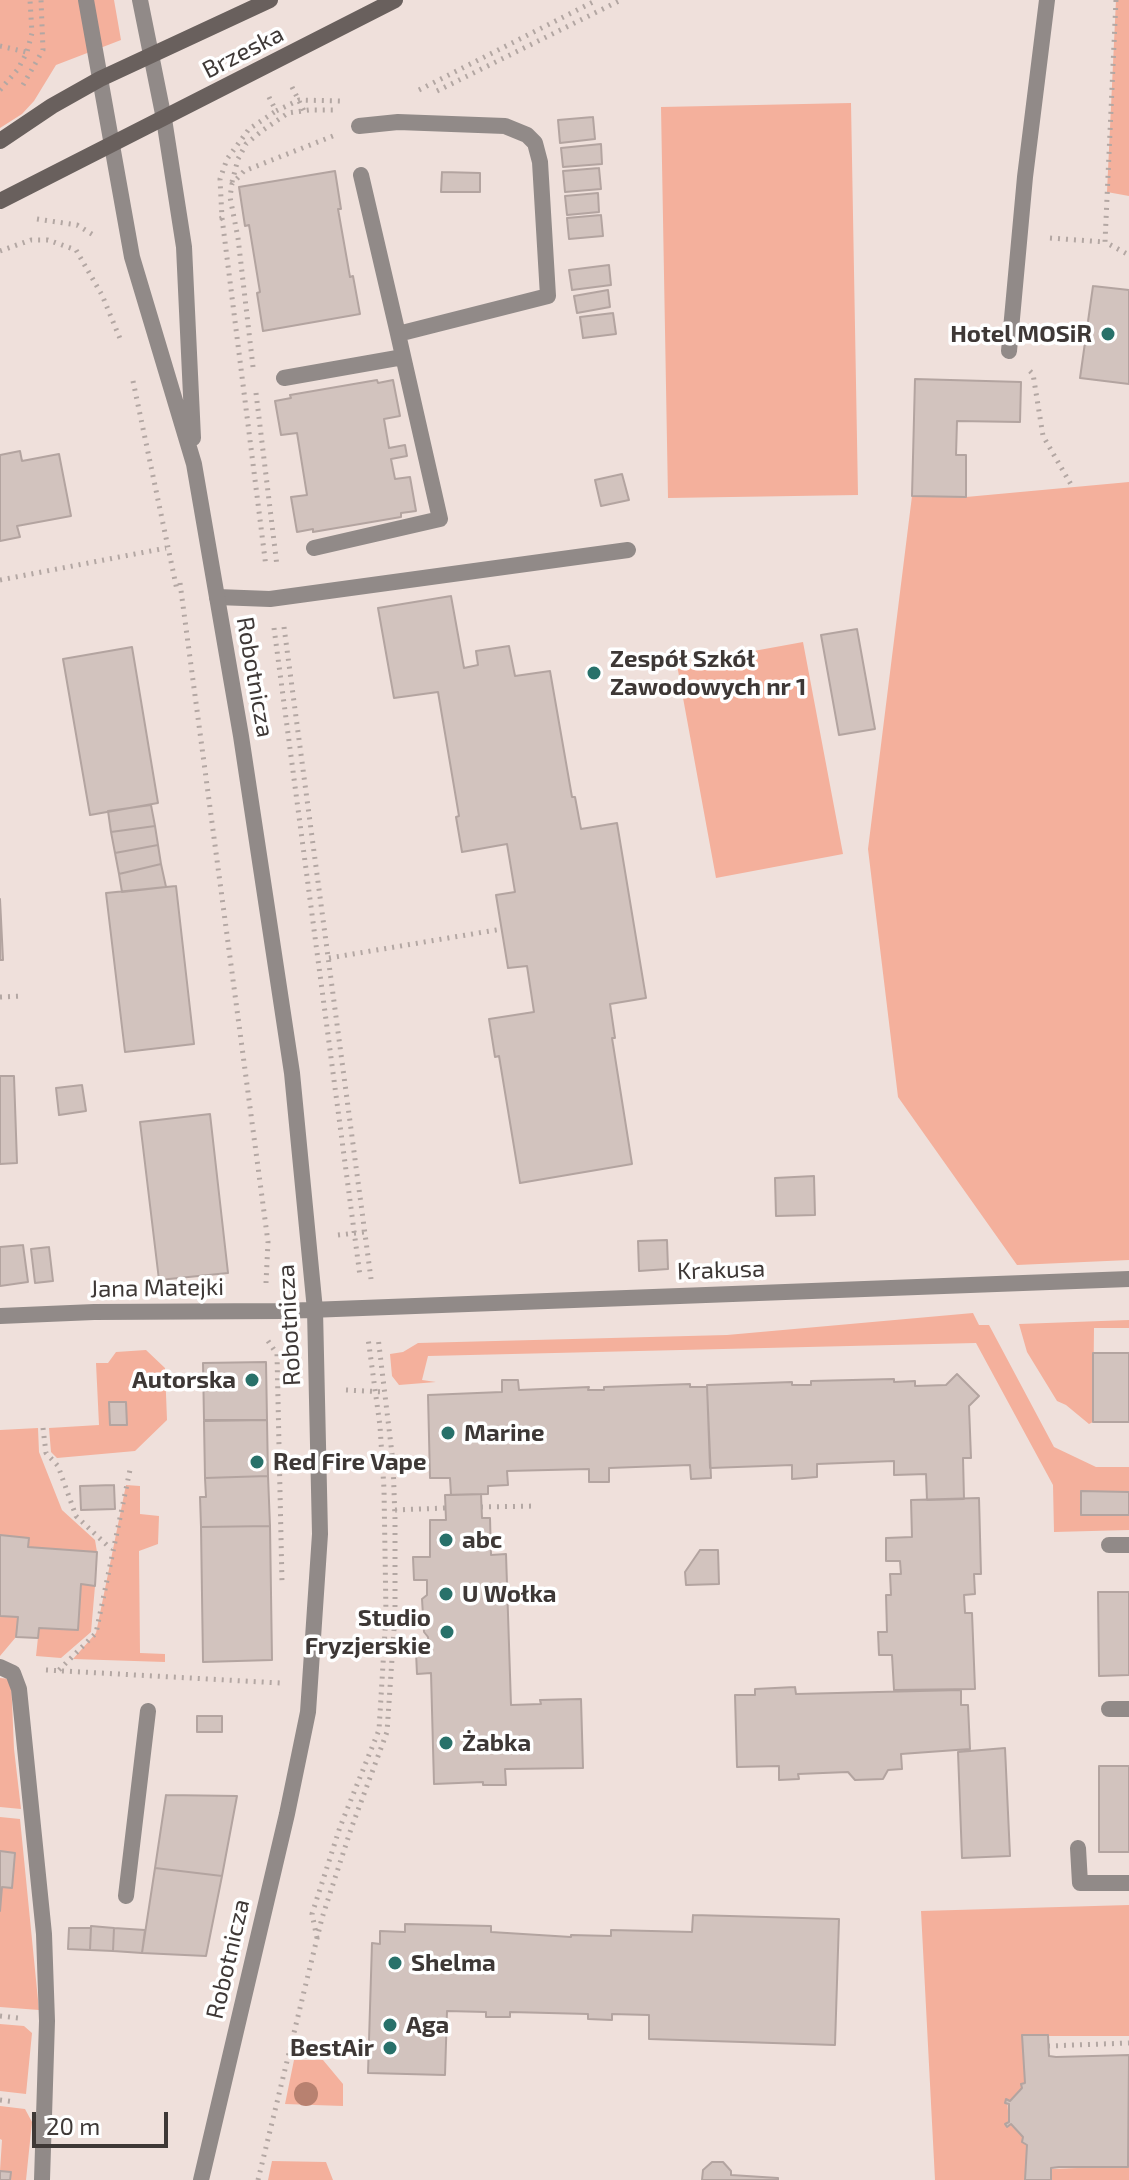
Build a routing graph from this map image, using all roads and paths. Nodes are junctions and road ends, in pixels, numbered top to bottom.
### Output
1 (30, 0) edge
2 (41, 0) edge
3 (86, 0) edge
4 (140, 0) edge
5 (270, 0) edge
6 (395, 0) edge
7 (597, 0) edge
8 (1047, 0) edge
9 (1116, 0) edge
10 (0, 46) edge
11 (27, 52) junction
12 (152, 57) junction
13 (256, 73) junction
14 (100, 79) junction
15 (0, 90) edge
16 (413, 93) dead end
17 (15, 94) dead end
18 (348, 102) dead end
19 (341, 110) dead end
20 (164, 119) junction
21 (359, 126) dead end
22 (0, 141) edge
23 (111, 145) junction
24 (244, 171) dead end
25 (361, 175) dead end
26 (232, 184) junction
27 (0, 201) edge
28 (1020, 235) junction
29 (1105, 242) junction
30 (0, 251) edge
31 (1129, 255) edge
32 (398, 334) junction
33 (123, 347) dead end
34 (1009, 351) joint
35 (403, 357) junction
36 (132, 376) dead end
37 (284, 378) dead end
38 (194, 464) junction
39 (1073, 488) dead end
40 (166, 548) junction
41 (314, 548) dead end
42 (628, 550) dead end
43 (0, 580) edge
44 (217, 597) junction
45 (280, 598) junction
46 (502, 929) dead end
47 (329, 958) junction
48 (23, 996) dead end
49 (0, 997) edge
50 (1129, 1279) edge
51 (375, 1308) junction
52 (315, 1310) junction
53 (267, 1311) junction
54 (0, 1316) edge
55 (43, 1428) dead end
56 (131, 1465) dead end
57 (536, 1506) dead end
58 (481, 1507) dead end
59 (445, 1508) dead end
60 (395, 1510) junction
61 (1109, 1545) dead end
62 (1129, 1545) edge
63 (112, 1549) junction
64 (282, 1592) dead end
65 (2, 1667) edge
66 (58, 1671) junction
67 (284, 1672) dead end
68 (281, 1684) junction
69 (278, 1698) dead end
70 (1109, 1709) dead end
71 (1129, 1709) edge
72 (148, 1711) dead end
73 (1078, 1848) dead end
74 (1129, 1883) edge
75 (126, 1896) dead end
76 (1129, 2043) edge
77 (1048, 2046) dead end
78 (42, 2180) edge
79 (201, 2180) edge
80 (258, 2180) edge

1 - 11 path
2 - 17 path
3 - 14 street, Robotnicza
4 - 12 street, Robotnicza
5 - 12 main road, Brzeska
6 - 13 main road, Brzeska
7 - 16 path
8 - 28 street
9 - 29 path
10 - 11 path
11 - 15 path
12 - 14 main road, Brzeska
12 - 20 street, Robotnicza
13 - 18 path
13 - 20 main road, Brzeska
14 - 22 main road, Brzeska
14 - 23 street, Robotnicza
19 - 26 path
20 - 23 main road, Brzeska
20 - 38 street, Robotnicza
21 - 32 street
23 - 27 main road, Brzeska
23 - 38 street, Robotnicza
24 - 26 path
25 - 32 street
26 - 45 path
28 - 29 path
28 - 34 street
29 - 31 path
30 - 33 path
32 - 35 street
34 - 39 path
35 - 37 street
35 - 41 street
36 - 40 path
38 - 44 street, Robotnicza
40 - 43 path
40 - 53 path
42 - 45 street
44 - 45 street
44 - 52 street, Robotnicza
45 - 47 path
46 - 47 path
47 - 51 path
48 - 49 path
50 - 51 street, Krakusa
51 - 52 street, Krakusa
51 - 60 path
52 - 53 street, Jana Matejki
52 - 79 street, Robotnicza
53 - 54 street, Jana Matejki
53 - 64 path
55 - 63 path
56 - 63 path
57 - 58 path
59 - 60 path
60 - 80 path
61 - 62 street
63 - 66 path
65 - 66 path
65 - 78 street
66 - 68 path
67 - 68 path
68 - 69 path
70 - 71 street
72 - 75 street
73 - 74 street
76 - 77 path

